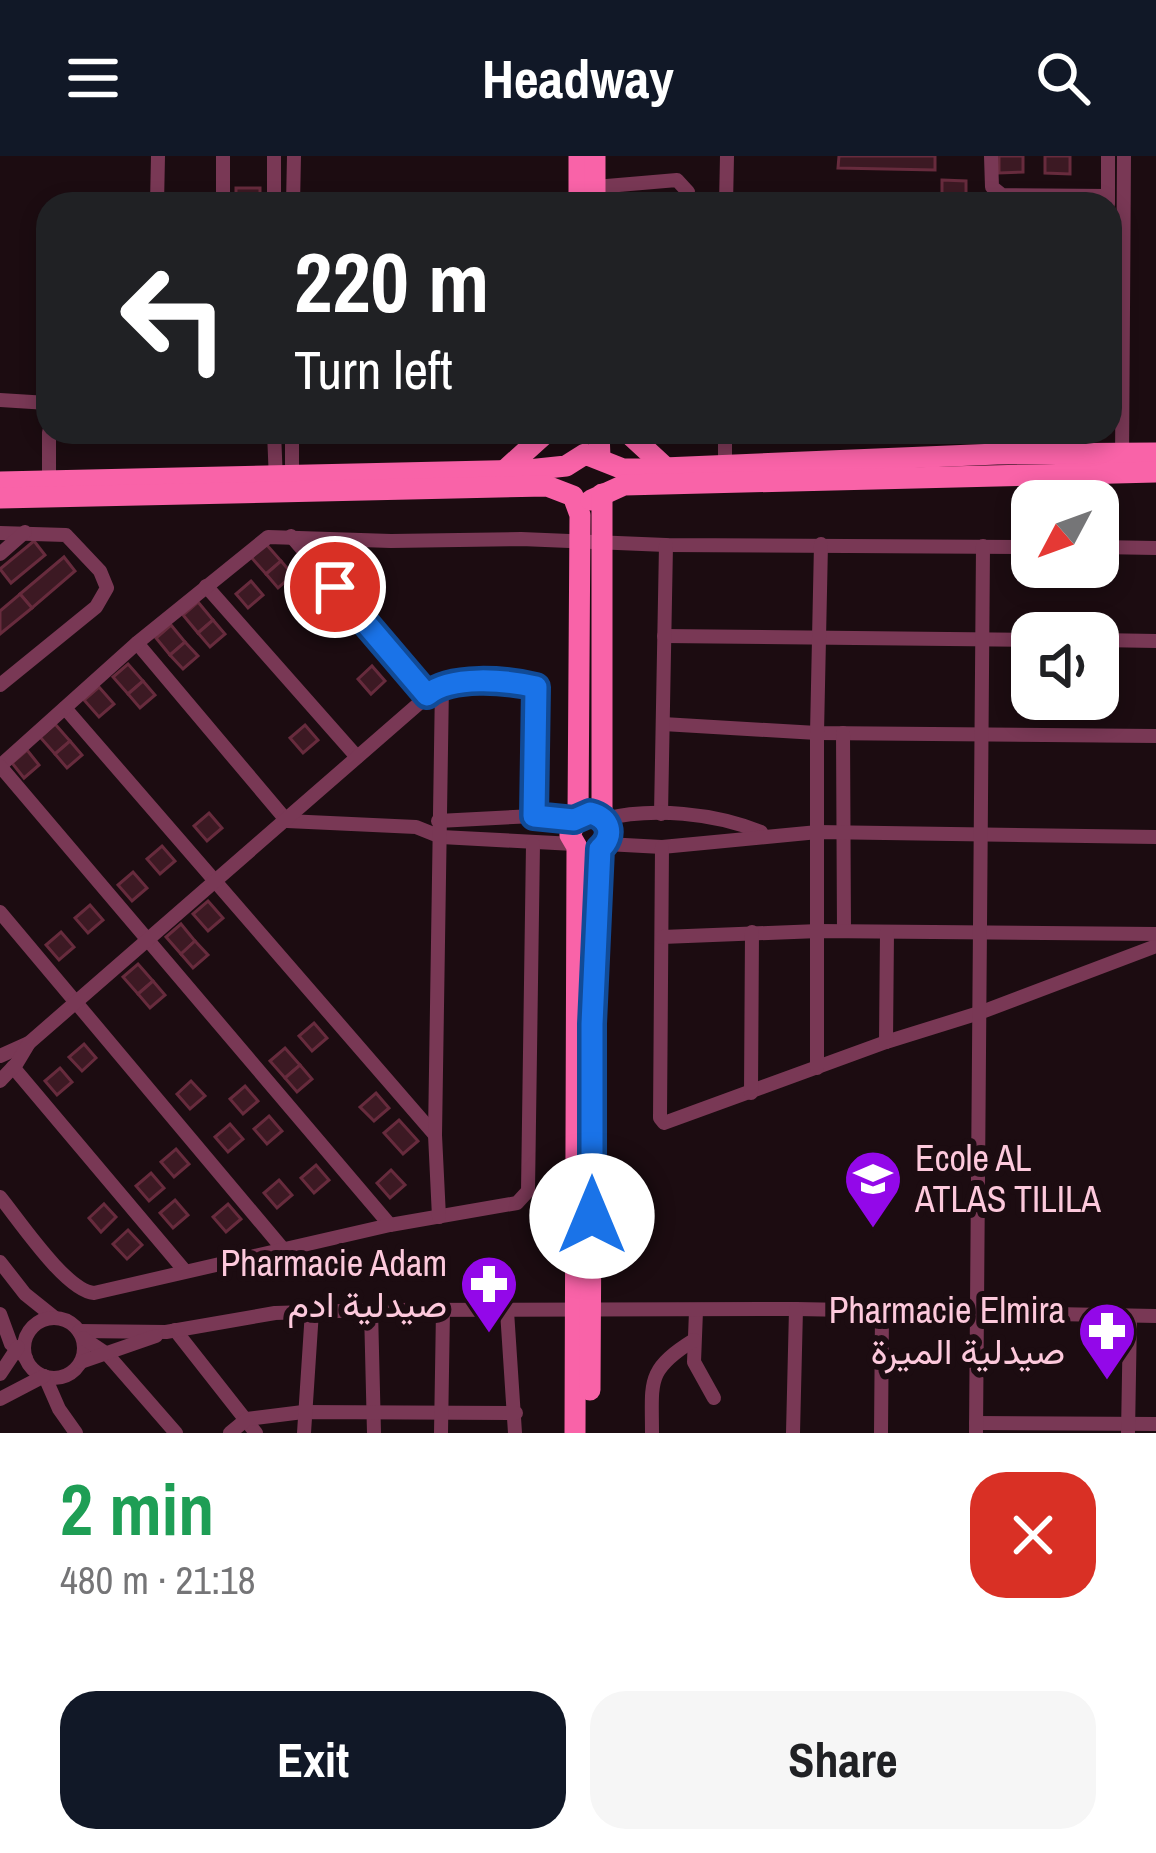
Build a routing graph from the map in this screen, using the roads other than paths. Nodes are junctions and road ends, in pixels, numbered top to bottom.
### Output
1 (158, 156) edge
2 (223, 156) edge
3 (274, 156) edge
4 (294, 156) edge
5 (579, 156) edge
6 (595, 156) edge
7 (728, 156) edge
8 (991, 156) edge
9 (1108, 156) edge
10 (1124, 156) edge
11 (157, 192) edge
12 (223, 192) edge
13 (274, 192) edge
14 (293, 192) edge
15 (578, 192) edge
16 (595, 192) edge
17 (611, 192) edge
18 (688, 192) edge
19 (726, 192) edge
20 (994, 192) edge
21 (1108, 192) edge
22 (1122, 206) edge
23 (0, 400) edge
24 (36, 402) edge
25 (49, 444) edge
26 (276, 444) edge
27 (290, 444) edge
28 (534, 444) edge
29 (574, 444) edge
30 (601, 444) edge
31 (640, 444) edge
32 (725, 444) edge
33 (1156, 453) edge
34 (1112, 457) edge
35 (603, 460) junction
36 (568, 463) junction
37 (725, 464) junction
38 (667, 468) junction
39 (506, 470) junction
40 (1156, 472) edge
41 (0, 482) edge
42 (284, 482) junction
43 (49, 489) junction
44 (604, 493) junction
45 (571, 494) junction
46 (0, 498) edge
47 (25, 532) junction
48 (0, 533) edge
49 (291, 536) junction
50 (590, 541) junction
51 (821, 544) junction
52 (666, 545) junction
53 (983, 546) junction
54 (1011, 547) edge
55 (1119, 548) edge
56 (1156, 548) edge
57 (0, 554) edge
58 (206, 586) junction
59 (664, 636) junction
60 (820, 640) junction
61 (982, 640) junction
62 (1011, 640) edge
63 (1119, 640) edge
64 (1156, 640) edge
65 (136, 643) junction
66 (0, 685) edge
67 (442, 685) junction
68 (427, 695) junction
69 (65, 708) junction
70 (663, 724) junction
71 (817, 733) junction
72 (843, 734) junction
73 (982, 735) junction
74 (1156, 736) edge
75 (357, 757) junction
76 (0, 766) edge
77 (661, 814) junction
78 (534, 816) junction
79 (576, 818) junction
80 (603, 818) junction
81 (442, 819) junction
82 (287, 821) junction
83 (416, 827) junction
84 (818, 832) junction
85 (844, 832) junction
86 (765, 835) junction
87 (981, 835) junction
88 (440, 837) junction
89 (1156, 837) edge
90 (533, 844) junction
91 (575, 846) junction
92 (603, 847) junction
93 (662, 847) junction
94 (216, 880) junction
95 (0, 912) edge
96 (819, 931) junction
97 (844, 931) junction
98 (752, 932) junction
99 (887, 932) junction
100 (979, 934) junction
101 (1156, 934) edge
102 (662, 938) junction
103 (149, 939) junction
104 (1156, 946) edge
105 (76, 1001) junction
106 (979, 1013) junction
107 (886, 1042) junction
108 (29, 1043) junction
109 (1, 1054) edge
110 (13, 1067) junction
111 (817, 1068) junction
112 (0, 1081) edge
113 (751, 1093) junction
114 (435, 1135) junction
115 (0, 1197) edge
116 (439, 1217) junction
117 (390, 1225) junction
118 (283, 1249) junction
119 (0, 1262) edge
120 (184, 1270) junction
121 (796, 1309) junction
122 (371, 1310) junction
123 (443, 1310) junction
124 (312, 1311) junction
125 (506, 1311) junction
126 (696, 1311) junction
127 (584, 1312) junction
128 (882, 1313) junction
129 (977, 1313) junction
130 (0, 1314) edge
131 (1130, 1316) junction
132 (1156, 1316) edge
133 (55, 1318) junction
134 (171, 1331) junction
135 (81, 1334) junction
136 (694, 1340) junction
137 (22, 1349) junction
138 (107, 1354) junction
139 (81, 1362) junction
140 (0, 1374) edge
141 (44, 1376) junction
142 (714, 1398) dead end
143 (0, 1399) edge
144 (303, 1412) junction
145 (440, 1413) junction
146 (516, 1413) junction
147 (374, 1415) junction
148 (1156, 1424) edge
149 (251, 1426) edge
150 (976, 1428) edge
151 (1128, 1428) edge
152 (73, 1432) edge
153 (176, 1433) edge
154 (230, 1433) edge
155 (304, 1433) edge
156 (374, 1433) edge
157 (441, 1433) edge
158 (515, 1433) edge
159 (575, 1433) edge
160 (589, 1433) edge
161 (652, 1433) edge
162 (793, 1433) edge
163 (881, 1433) edge

1 - 11 street
2 - 12 street
3 - 13 street
4 - 14 street
5 - 15 main road
6 - 16 main road
7 - 19 street
8 - 20 street
9 - 21 street
10 - 22 street
17 - 18 street
23 - 24 street
25 - 43 street
26 - 42 street
27 - 42 street
28 - 39 main road
29 - 36 main road
30 - 35 main road
31 - 38 main road
32 - 37 street
33 - 34 main road
34 - 37 main road
34 - 40 main road
34 - 44 main road
35 - 36 main road
35 - 38 main road
35 - 44 main road
36 - 39 main road
36 - 45 main road
37 - 38 main road
39 - 42 main road
41 - 43 main road
42 - 43 main road
42 - 45 main road
43 - 46 main road
44 - 45 main road
44 - 50 main road
45 - 50 main road
47 - 48 street
47 - 57 street
47 - 66 street
49 - 50 street
49 - 58 street
49 - 68 street
50 - 52 street
50 - 79 main road
50 - 80 main road
51 - 52 street
51 - 53 street
51 - 60 street
52 - 59 street
53 - 54 street
53 - 61 street
55 - 56 street
58 - 65 street
58 - 75 street
59 - 60 street
59 - 70 street
60 - 61 street
60 - 71 street
61 - 62 street
61 - 73 street
63 - 64 street
65 - 69 street
65 - 82 street
67 - 68 street
67 - 78 street
67 - 81 street
68 - 75 street
69 - 76 street
69 - 94 street
70 - 71 street
70 - 77 street
71 - 72 street
71 - 84 street
72 - 73 street
72 - 85 street
73 - 74 street
73 - 87 street
75 - 82 street
76 - 103 street
77 - 80 street
77 - 86 street
78 - 79 street
78 - 81 street
79 - 80 main road
79 - 91 main road
80 - 92 main road
81 - 83 street
81 - 88 street
82 - 83 street
82 - 94 street
83 - 88 street
84 - 85 street
84 - 86 street
84 - 96 street
85 - 87 street
85 - 97 street
86 - 93 street
87 - 89 street
87 - 100 street
88 - 90 street
88 - 114 street
90 - 91 street
90 - 116 street
91 - 92 main road
91 - 127 main road
92 - 93 street
92 - 127 main road
93 - 102 street
94 - 103 street
94 - 114 street
95 - 105 street
96 - 97 street
96 - 98 street
96 - 111 street
97 - 99 street
98 - 102 street
98 - 113 street
99 - 100 street
99 - 107 street
100 - 101 street
100 - 106 street
102 - 113 street
103 - 105 street
103 - 117 street
104 - 106 street
105 - 108 street
105 - 118 street
106 - 107 street
106 - 129 street
107 - 111 street
108 - 109 street
108 - 110 street
110 - 112 street
110 - 120 street
111 - 113 street
114 - 116 street
115 - 120 street
116 - 117 street
117 - 118 street
118 - 120 street
119 - 133 street
121 - 126 street
121 - 128 street
121 - 162 street
122 - 123 street
122 - 124 street
122 - 147 street
123 - 125 street
123 - 145 street
124 - 134 street
124 - 144 street
125 - 127 street
125 - 146 street
126 - 127 street
126 - 136 street
127 - 159 main road
127 - 160 main road
128 - 129 street
128 - 163 street
129 - 131 street
129 - 150 street
130 - 137 street
131 - 132 street
131 - 151 street
133 - 135 street
133 - 137 street
134 - 135 street
134 - 138 street
134 - 149 street
135 - 138 street
135 - 139 street
136 - 142 street
136 - 161 street
137 - 140 street
137 - 141 street
138 - 139 street
138 - 153 street
139 - 141 street
141 - 143 street
141 - 152 street
144 - 147 street
144 - 149 street
144 - 155 street
145 - 146 street
145 - 147 street
145 - 157 street
146 - 158 street
147 - 156 street
148 - 151 street
149 - 154 street
150 - 151 street

